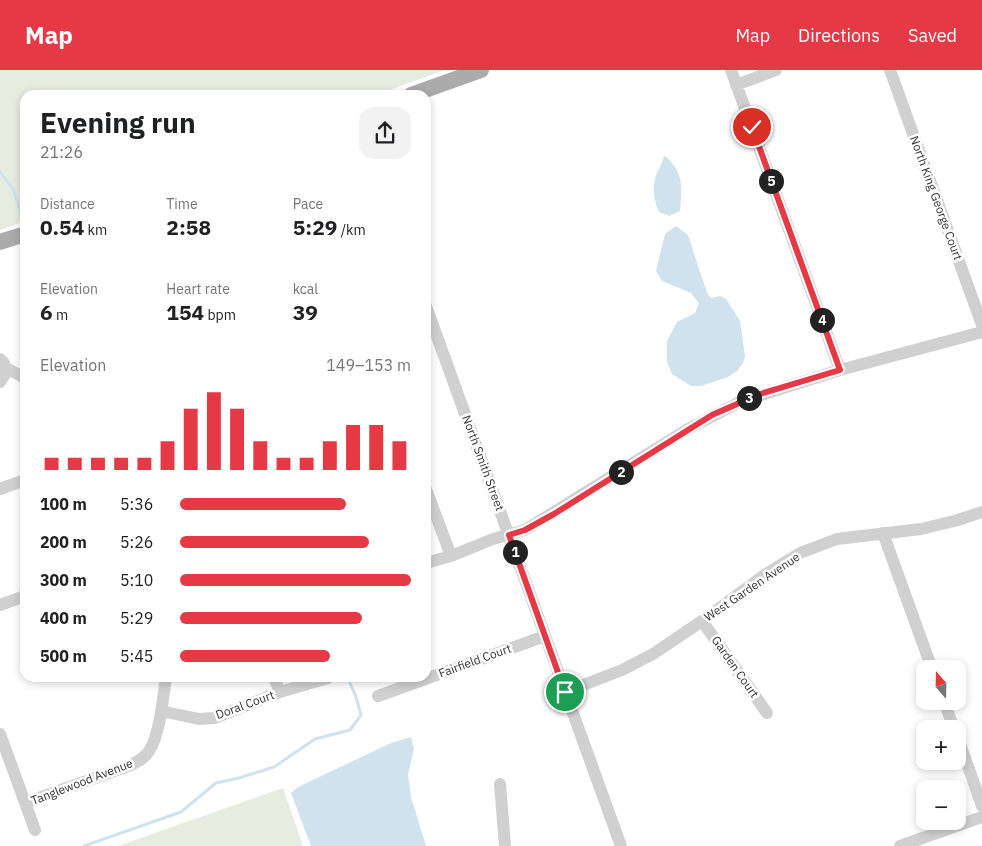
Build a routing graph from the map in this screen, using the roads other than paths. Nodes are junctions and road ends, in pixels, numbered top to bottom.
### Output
1 (481, 70) edge
2 (731, 70) edge
3 (776, 70) edge
4 (890, 70) edge
5 (736, 85) junction
6 (425, 90) edge
7 (20, 235) edge
8 (0, 242) edge
9 (431, 320) edge
10 (982, 325) edge
11 (982, 332) edge
12 (3, 363) edge
13 (840, 370) junction
14 (20, 375) edge
15 (0, 382) edge
16 (20, 482) edge
17 (0, 489) edge
18 (431, 502) edge
19 (982, 512) edge
20 (883, 533) junction
21 (509, 535) junction
22 (451, 556) junction
23 (431, 562) edge
24 (20, 598) edge
25 (0, 605) edge
26 (702, 620) junction
27 (545, 636) junction
28 (929, 660) edge
29 (431, 677) edge
30 (165, 682) edge
31 (276, 682) edge
32 (314, 682) edge
33 (417, 682) edge
34 (280, 692) junction
35 (565, 692) junction
36 (378, 696) dead end
37 (161, 710) junction
38 (767, 713) dead end
39 (0, 734) edge
40 (966, 761) edge
41 (500, 784) dead end
42 (25, 803) junction
43 (982, 806) edge
44 (982, 817) edge
45 (35, 830) dead end
46 (505, 846) edge
47 (620, 846) edge
48 (900, 846) edge

1 - 6 main road
2 - 5 street
3 - 5 street
4 - 10 street, North King George Court
5 - 13 street
7 - 8 main road
9 - 21 street, North Smith Street
11 - 13 street
12 - 14 street
12 - 15 street
13 - 21 street
16 - 17 street
18 - 22 street
19 - 20 street, West Garden Avenue
20 - 26 street, West Garden Avenue
20 - 28 street
21 - 22 street
21 - 27 street, North Smith Street
22 - 23 street
24 - 25 street
26 - 35 street, West Garden Avenue
26 - 38 street, Garden Court
27 - 29 street, Fairfield Court
27 - 35 street, North Smith Street
30 - 37 street, Tanglewood Avenue
31 - 34 street
32 - 34 street, Doral Court
33 - 36 street, Fairfield Court
34 - 37 street, Doral Court
35 - 47 street, North Smith Street
37 - 42 street, Tanglewood Avenue
39 - 42 street
40 - 43 street
41 - 46 street
42 - 45 street
44 - 48 street

